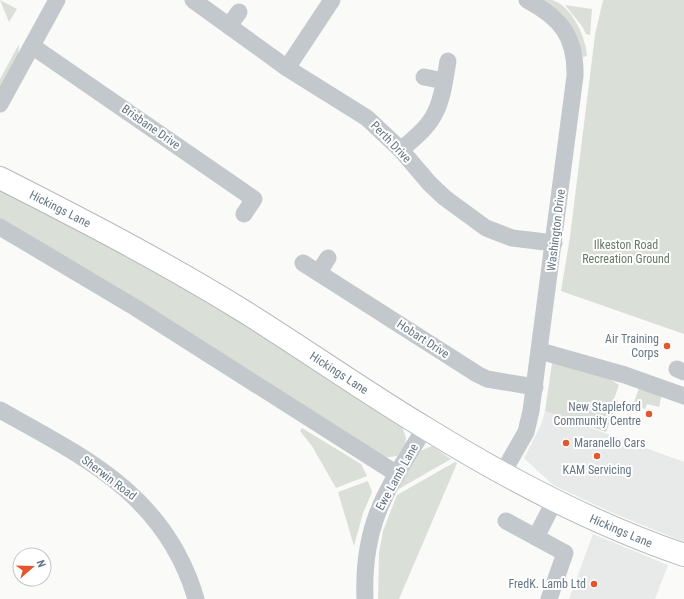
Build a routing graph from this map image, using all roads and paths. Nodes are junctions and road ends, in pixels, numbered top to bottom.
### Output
1 (57, 0) edge
2 (193, 0) edge
3 (332, 0) edge
4 (527, 0) edge
5 (239, 12) dead end
6 (230, 26) junction
7 (32, 46) junction
8 (448, 61) dead end
9 (287, 68) junction
10 (424, 78) dead end
11 (444, 81) junction
12 (0, 104) edge
13 (401, 150) junction
14 (0, 178) edge
15 (244, 214) dead end
16 (0, 227) edge
17 (554, 243) junction
18 (328, 258) dead end
19 (303, 263) dead end
20 (319, 272) junction
21 (540, 351) junction
22 (535, 387) junction
23 (684, 396) edge
24 (0, 410) edge
25 (425, 428) junction
26 (397, 474) junction
27 (502, 474) junction
28 (554, 502) junction
29 (506, 521) dead end
30 (536, 537) junction
31 (684, 555) edge
32 (196, 599) edge
33 (365, 599) edge
34 (549, 599) edge

1 - 7 street
2 - 6 street, Perth Drive
3 - 9 street
4 - 17 street, Washington Drive
5 - 6 street
6 - 9 street, Perth Drive
7 - 12 street
7 - 15 street, Brisbane Drive
8 - 11 street
9 - 13 street, Perth Drive
10 - 11 street
11 - 13 street
13 - 17 street, Perth Drive
14 - 25 main road, Hickings Lane
16 - 26 street
17 - 21 street, Washington Drive
18 - 20 street
19 - 20 street, Hobart Drive
20 - 22 street, Hobart Drive
21 - 22 street, Washington Drive
21 - 23 street
22 - 27 street, Washington Drive
24 - 32 street, Sherwin Road
25 - 26 street, Ewe Lamb Lane
25 - 27 main road, Hickings Lane
26 - 33 street, Ewe Lamb Lane
27 - 28 main road, Hickings Lane
28 - 30 street
28 - 31 main road, Hickings Lane
29 - 30 street
30 - 34 street

